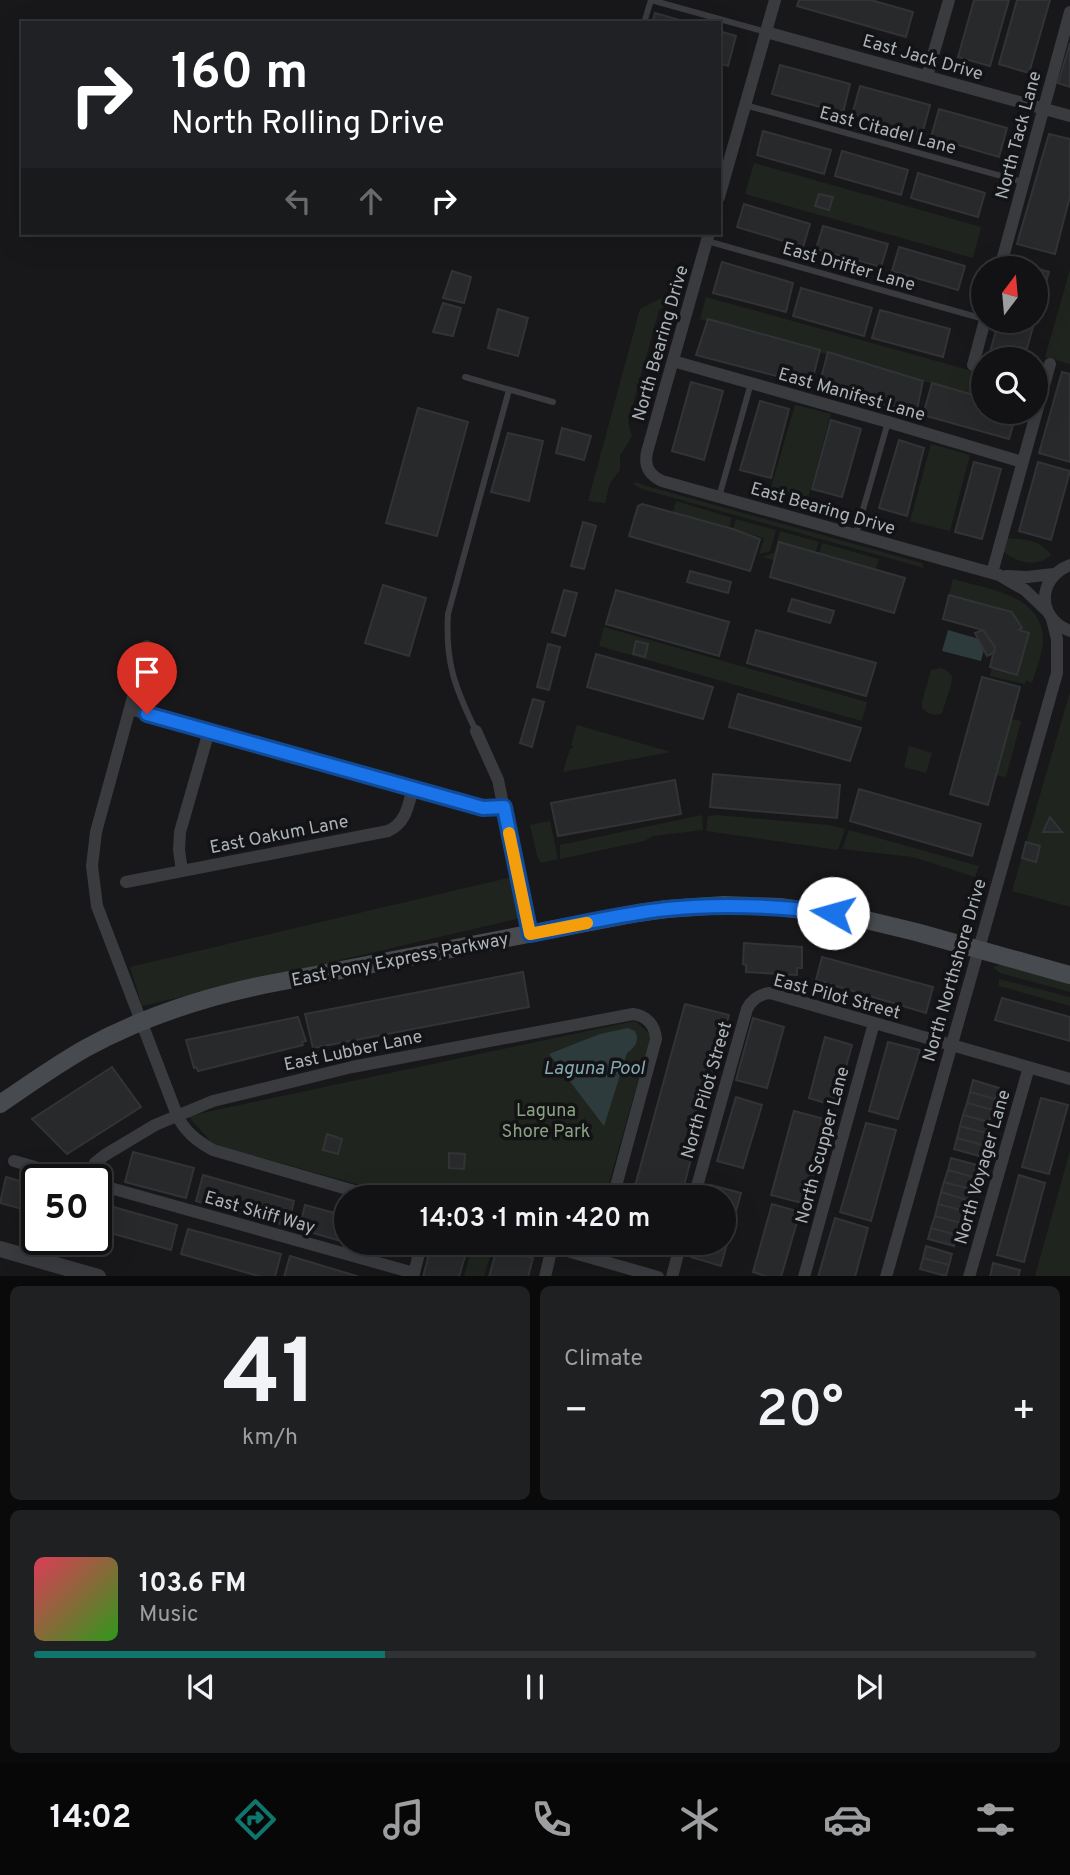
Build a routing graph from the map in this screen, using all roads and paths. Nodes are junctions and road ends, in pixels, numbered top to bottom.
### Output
1 (651, 0) edge
2 (775, 0) edge
3 (949, 0) edge
4 (1070, 12) edge
5 (646, 21) edge
6 (766, 32) junction
7 (927, 76) junction
8 (745, 105) junction
9 (1043, 109) junction
10 (1070, 116) edge
11 (724, 162) edge
12 (1023, 182) junction
13 (721, 183) edge
14 (708, 237) edge
15 (1003, 256) edge
16 (971, 316) edge
17 (673, 361) junction
18 (1050, 365) dead end
19 (465, 377) dead end
20 (751, 383) junction
21 (509, 390) junction
22 (554, 402) dead end
23 (888, 422) junction
24 (1021, 462) junction
25 (646, 463) joint
26 (719, 497) junction
27 (856, 536) junction
28 (1069, 565) edge
29 (995, 574) junction
30 (1054, 574) junction
31 (1050, 616) junction
32 (1070, 631) edge
33 (148, 646) dead end
34 (1070, 650) edge
35 (1057, 673) junction
36 (130, 709) junction
37 (476, 731) joint
38 (209, 732) junction
39 (412, 788) junction
40 (504, 807) junction
41 (182, 871) junction
42 (126, 883) dead end
43 (530, 934) junction
44 (978, 950) junction
45 (1070, 975) edge
46 (757, 997) joint
47 (142, 1021) junction
48 (874, 1023) junction
49 (950, 1045) junction
50 (1029, 1068) junction
51 (1070, 1079) edge
52 (0, 1104) edge
53 (177, 1115) junction
54 (14, 1161) dead end
55 (24, 1164) edge
56 (94, 1164) edge
57 (334, 1185) edge
58 (616, 1185) edge
59 (697, 1185) edge
60 (112, 1189) edge
61 (0, 1249) edge
62 (419, 1255) edge
63 (550, 1255) edge
64 (581, 1255) edge
65 (597, 1255) edge
66 (678, 1255) edge
67 (596, 1259) junction
68 (414, 1275) edge
69 (98, 1276) edge
70 (545, 1276) edge
71 (658, 1276) edge
72 (672, 1276) edge
73 (804, 1276) edge
74 (886, 1276) edge
75 (969, 1276) edge

1 - 5 lane
1 - 6 lane
2 - 6 street
3 - 7 street
4 - 9 street, North Tack Lane
6 - 7 street, East Jack Drive
6 - 8 street
7 - 9 street, East Jack Drive
8 - 11 street
8 - 12 lane, East Citadel Lane
9 - 10 street, East Jack Drive
9 - 12 street, North Tack Lane
11 - 13 street
12 - 15 street, North Tack Lane
14 - 16 lane, East Drifter Lane
14 - 17 street, North Bearing Drive
17 - 20 street, East Manifest Lane
17 - 25 street, North Bearing Drive
18 - 24 street
19 - 21 lane
20 - 23 street, East Manifest Lane
20 - 26 lane
21 - 22 lane
21 - 37 lane
23 - 24 street, East Manifest Lane
23 - 27 lane
24 - 29 street
25 - 26 street, East Bearing Drive
26 - 27 street, East Bearing Drive
27 - 29 street, East Bearing Drive
28 - 30 street
29 - 30 street
29 - 31 street
30 - 31 street, North Northshore Drive
31 - 32 street
31 - 35 street, North Northshore Drive
33 - 36 street
34 - 35 street, North Northshore Drive
35 - 44 street, North Northshore Drive
36 - 38 street
36 - 47 street
37 - 40 street
38 - 39 street
38 - 41 street
39 - 40 street
39 - 41 street, East Oakum Lane
40 - 43 street
41 - 42 street, East Oakum Lane
43 - 44 main road, East Pony Express Parkway
43 - 47 main road, East Pony Express Parkway
44 - 45 main road, East Pony Express Parkway
44 - 49 street, North Northshore Drive
46 - 48 street, East Pilot Street
46 - 59 street, North Pilot Street
47 - 52 main road, East Pony Express Parkway
47 - 53 street
48 - 49 street, East Pilot Street
48 - 73 street, North Scupper Lane
49 - 50 street, East Pilot Street
49 - 74 street, North Northshore Drive
50 - 51 street, East Pilot Street
50 - 75 street, North Voyager Lane
53 - 56 street, East Lubber Lane
53 - 57 street
53 - 58 street, East Lubber Lane
54 - 55 street
60 - 68 street, East Skiff Way
61 - 69 street
62 - 68 street
63 - 70 street
64 - 67 street
65 - 67 street
66 - 72 street
67 - 71 street

